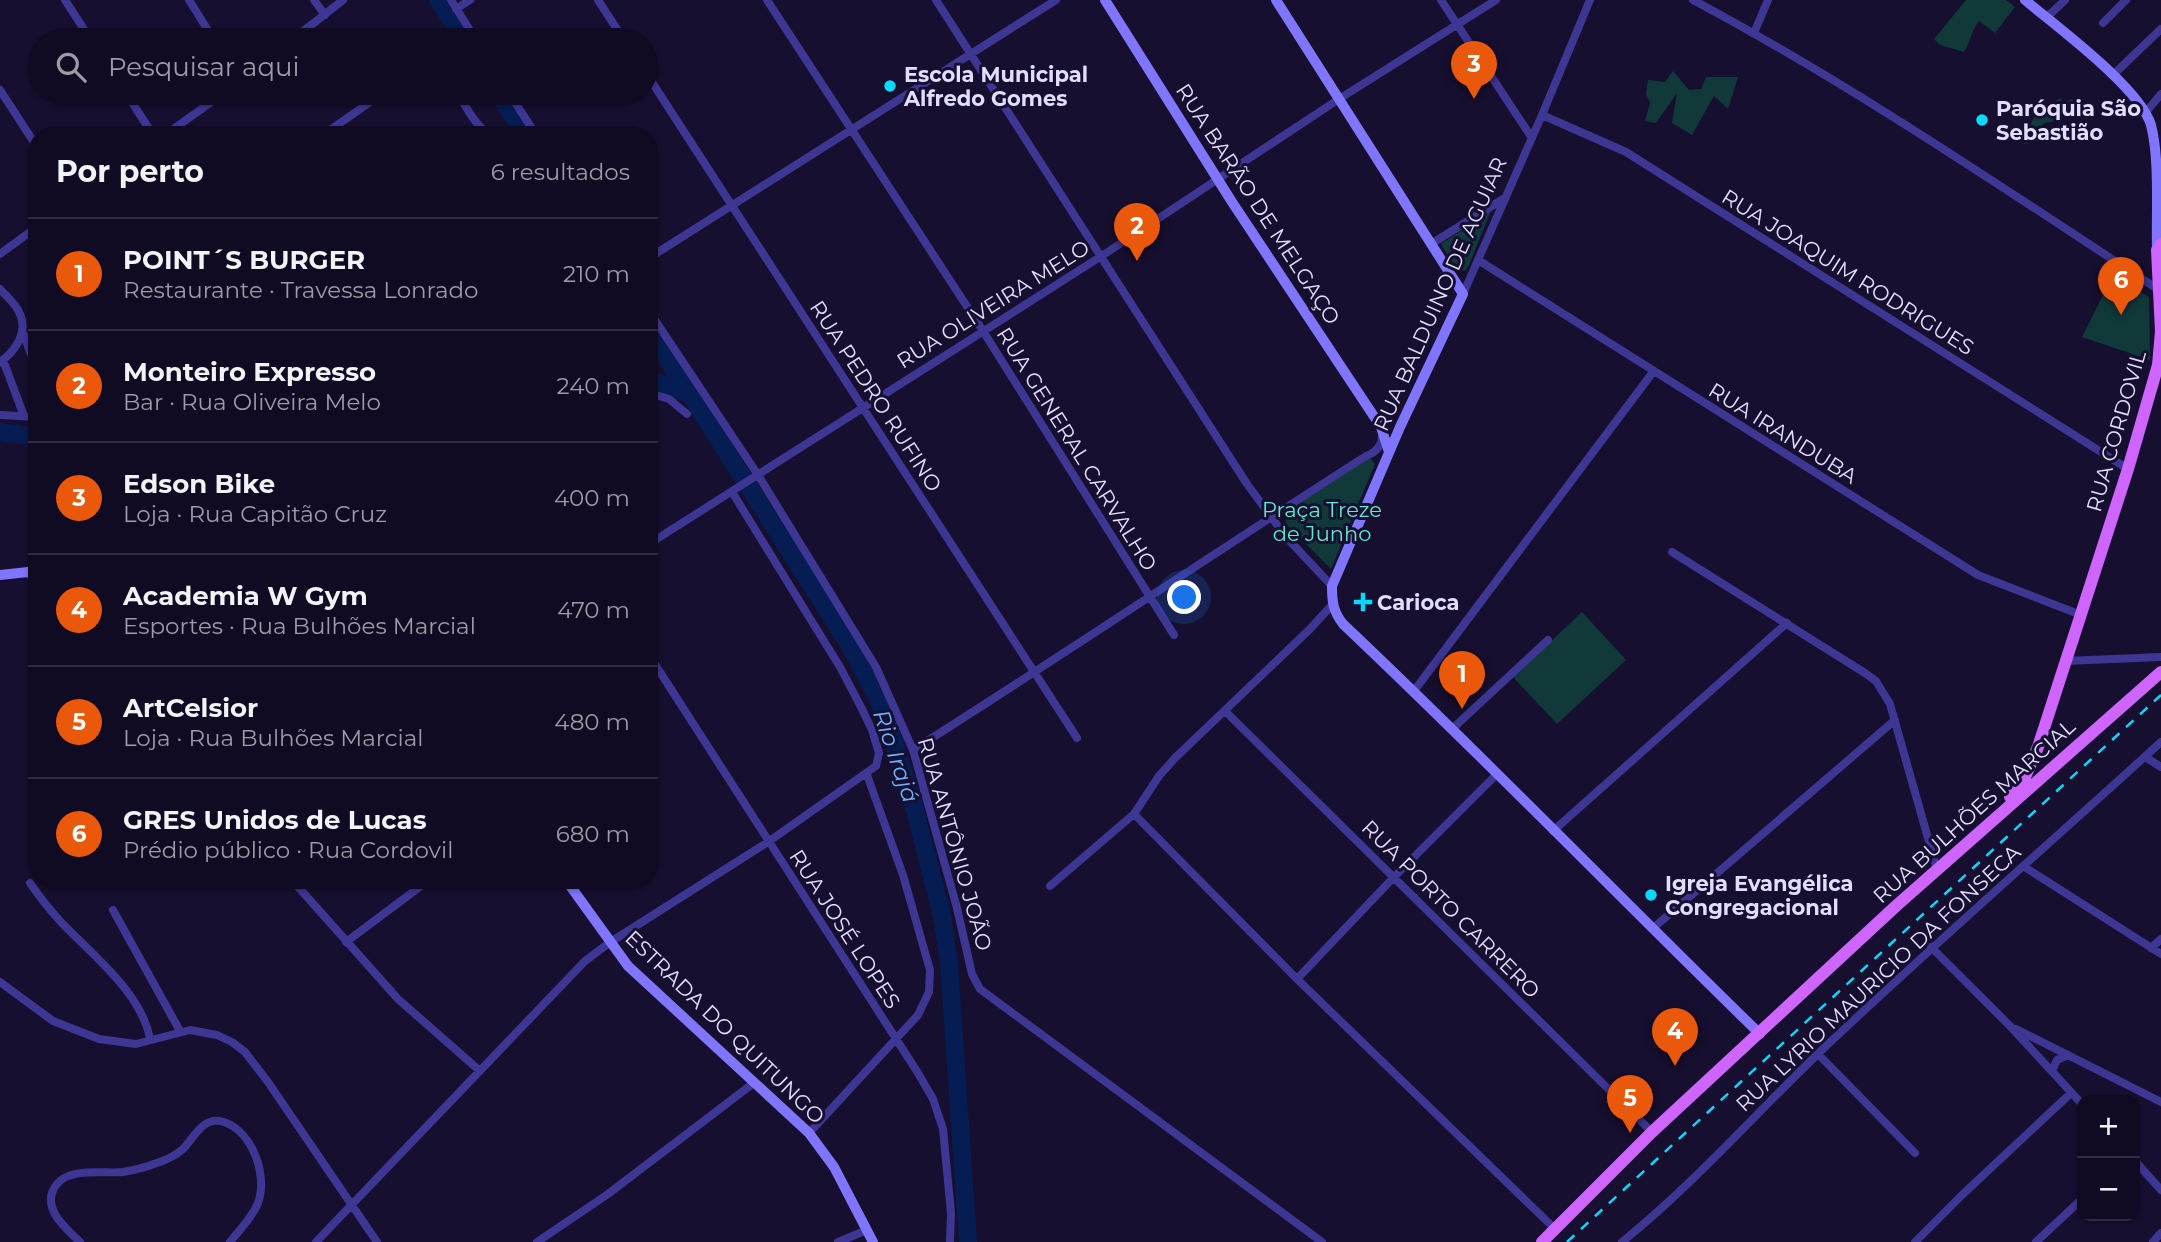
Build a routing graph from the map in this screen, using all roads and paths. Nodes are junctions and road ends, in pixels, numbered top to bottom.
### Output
1 (65, 0) edge
2 (189, 0) edge
3 (314, 0) edge
4 (451, 0) edge
5 (470, 0) edge
6 (598, 0) edge
7 (767, 0) edge
8 (936, 0) edge
9 (1056, 0) edge
10 (1105, 0) edge
11 (1276, 0) edge
12 (1441, 0) edge
13 (1496, 0) edge
14 (1590, 0) edge
15 (1693, 0) edge
16 (1768, 0) edge
17 (2025, 0) edge
18 (2065, 0) edge
19 (2126, 0) edge
20 (340, 1) edge
21 (456, 9) junction
22 (325, 15) junction
23 (2046, 18) junction
24 (2103, 23) dead end
25 (1457, 25) junction
26 (84, 28) edge
27 (206, 28) edge
28 (308, 28) edge
29 (468, 28) edge
30 (617, 28) edge
31 (2161, 29) edge
32 (1754, 33) junction
33 (970, 52) junction
34 (2113, 75) junction
35 (0, 90) edge
36 (658, 91) edge
37 (2161, 94) edge
38 (1339, 99) junction
39 (133, 105) edge
40 (206, 105) edge
41 (366, 105) edge
42 (465, 105) edge
43 (517, 105) edge
44 (2146, 112) junction
45 (1542, 115) junction
46 (147, 126) edge
47 (177, 126) edge
48 (336, 126) edge
49 (479, 126) edge
50 (530, 126) edge
51 (851, 131) junction
52 (28, 133) edge
53 (1532, 138) junction
54 (1217, 179) junction
55 (2158, 198) edge
56 (1503, 200) junction
57 (732, 204) junction
58 (28, 234) edge
59 (1432, 244) junction
60 (2159, 247) edge
61 (658, 252) edge
62 (0, 254) edge
63 (1100, 257) junction
64 (1478, 260) junction
65 (0, 289) edge
66 (2159, 290) junction
67 (1463, 294) junction
68 (658, 325) edge
69 (22, 330) junction
70 (983, 331) junction
71 (28, 346) edge
72 (2, 361) edge
73 (2160, 366) edge
74 (1653, 372) junction
75 (658, 396) edge
76 (862, 408) junction
77 (687, 414) dead end
78 (0, 415) edge
79 (24, 416) junction
80 (28, 416) edge
81 (1400, 427) junction
82 (1381, 429) junction
83 (1373, 453) junction
84 (1388, 454) junction
85 (2128, 469) junction
86 (757, 476) junction
87 (735, 490) junction
88 (1270, 517) junction
89 (658, 538) edge
90 (1672, 552) dead end
91 (28, 572) edge
92 (0, 575) edge
93 (1332, 586) junction
94 (1150, 598) junction
95 (1332, 605) junction
96 (2081, 615) junction
97 (1787, 622) junction
98 (1174, 635) dead end
99 (1548, 640) dead end
100 (2161, 657) edge
101 (2066, 661) junction
102 (658, 669) edge
103 (2161, 671) edge
104 (1034, 673) junction
105 (1414, 691) junction
106 (1225, 711) junction
107 (1895, 720) junction
108 (1452, 729) junction
109 (1077, 738) dead end
110 (2161, 742) edge
111 (2038, 747) junction
112 (913, 750) junction
113 (2145, 757) junction
114 (2061, 761) junction
115 (2161, 767) edge
116 (1496, 774) junction
117 (867, 775) junction
118 (1134, 814) junction
119 (1993, 819) junction
120 (1553, 831) junction
121 (768, 842) junction
122 (2023, 866) junction
123 (1937, 870) junction
124 (1394, 877) junction
125 (1050, 886) dead end
126 (35, 889) edge
127 (300, 889) edge
128 (417, 889) edge
129 (572, 889) edge
130 (113, 910) dead end
131 (1652, 929) junction
132 (2161, 939) edge
133 (346, 942) junction
134 (609, 943) junction
135 (1931, 947) junction
136 (2151, 948) junction
137 (2161, 954) edge
138 (1297, 979) junction
139 (0, 982) edge
140 (2010, 1026) junction
141 (180, 1031) junction
142 (1760, 1034) junction
143 (150, 1039) junction
144 (896, 1040) junction
145 (1818, 1054) junction
146 (2068, 1055) junction
147 (480, 1071) junction
148 (2052, 1072) junction
149 (755, 1082) junction
150 (2071, 1093) junction
151 (2077, 1099) edge
152 (2161, 1102) edge
153 (1652, 1132) junction
154 (809, 1133) junction
155 (1914, 1153) dead end
156 (2140, 1167) edge
157 (2161, 1190) edge
158 (2077, 1204) edge
159 (351, 1205) junction
160 (1555, 1229) junction
161 (867, 1230) junction
162 (2161, 1233) edge
163 (80, 1242) edge
164 (230, 1242) edge
165 (316, 1242) edge
166 (377, 1242) edge
167 (537, 1242) edge
168 (838, 1242) edge
169 (873, 1242) edge
170 (950, 1242) edge
171 (1322, 1242) edge
172 (1542, 1242) edge
173 (1622, 1242) edge
174 (1915, 1242) edge
175 (2036, 1242) edge
176 (2153, 1242) edge

1 - 26 street
2 - 27 street
3 - 22 street
4 - 21 street
5 - 21 street
6 - 30 street
7 - 51 street, RUA GENERAL CARVALHO
8 - 33 street
9 - 33 street
10 - 54 street, RUA BARÃO DE MELGAÇO
11 - 38 street
12 - 25 street
13 - 25 street, RUA OLIVEIRA MELO
14 - 45 street, RUA BALDUINO DE AGUIAR
15 - 32 street
16 - 32 street
17 - 23 street, RUA CORDOVIL
18 - 23 street
19 - 24 street
20 - 22 street
21 - 29 street
22 - 28 street
23 - 34 street, RUA CORDOVIL
25 - 38 street, RUA OLIVEIRA MELO
25 - 53 street
31 - 34 street
32 - 66 street
33 - 51 street
33 - 63 street
34 - 44 street, RUA CORDOVIL
35 - 52 street
36 - 57 street, RUA PEDRO RUFINO
37 - 44 street
38 - 54 street, RUA OLIVEIRA MELO
38 - 59 street
39 - 46 street
40 - 47 street
41 - 48 street
42 - 49 street
43 - 50 street
44 - 55 street, RUA CORDOVIL
45 - 53 street, RUA BALDUINO DE AGUIAR
45 - 85 street, RUA JOAQUIM RODRIGUES
51 - 57 street
51 - 70 street, RUA GENERAL CARVALHO
53 - 56 street, RUA BALDUINO DE AGUIAR
54 - 63 street, RUA OLIVEIRA MELO
54 - 82 street, RUA BARÃO DE MELGAÇO
55 - 60 street, RUA CORDOVIL
56 - 59 street
56 - 64 street, RUA BALDUINO DE AGUIAR
57 - 61 street
57 - 76 street, RUA PEDRO RUFINO
58 - 62 street
59 - 67 street
60 - 66 main road, RUA CORDOVIL
63 - 70 street, RUA OLIVEIRA MELO
63 - 88 street
64 - 67 street, RUA BALDUINO DE AGUIAR
64 - 74 street, RUA IRANDUBA
65 - 69 street
66 - 73 main road, RUA CORDOVIL
67 - 81 street, RUA BALDUINO DE AGUIAR
68 - 86 street, RUA ANTÔNIO JOÃO
69 - 71 street
69 - 72 street
70 - 76 street, RUA OLIVEIRA MELO
70 - 94 street, RUA GENERAL CARVALHO
72 - 79 street
73 - 85 main road, RUA CORDOVIL
74 - 96 street, RUA IRANDUBA
74 - 105 street
75 - 77 street
76 - 86 street, RUA OLIVEIRA MELO
76 - 104 street, RUA PEDRO RUFINO
78 - 79 street
79 - 80 street
81 - 82 street
81 - 84 street, RUA BALDUINO DE AGUIAR
82 - 83 street
82 - 84 street, RUA BARÃO DE MELGAÇO
83 - 84 street
83 - 88 street
84 - 93 street, RUA BALDUINO DE AGUIAR
85 - 96 main road, RUA CORDOVIL
86 - 87 street, RUA OLIVEIRA MELO
86 - 112 street, RUA ANTÔNIO JOÃO
87 - 89 street, RUA OLIVEIRA MELO
87 - 117 street
88 - 93 street
88 - 94 street
90 - 97 street
91 - 92 street
93 - 95 street, RUA BALDUINO DE AGUIAR
94 - 98 street, RUA GENERAL CARVALHO
94 - 104 street
95 - 105 street
95 - 106 street
96 - 101 main road, RUA CORDOVIL
97 - 107 street
97 - 120 street
99 - 108 street
100 - 101 street
101 - 111 main road, RUA CORDOVIL
102 - 121 street, RUA JOSÉ LOPES
103 - 114 main road, RUA BULHÕES MARCIAL
104 - 109 street, RUA PEDRO RUFINO
104 - 112 street
105 - 108 street
106 - 118 street
106 - 124 street, RUA PORTO CARRERO
107 - 123 street
107 - 131 street
108 - 116 street
110 - 113 street, RUA LYRIO MAURICIO DA FONSECA
111 - 114 main road
111 - 119 main road, RUA CORDOVIL
112 - 171 street, RUA ANTÔNIO JOÃO
113 - 115 street
113 - 122 street, RUA LYRIO MAURICIO DA FONSECA
114 - 119 main road, RUA BULHÕES MARCIAL
116 - 120 street
116 - 124 street
117 - 121 street
117 - 144 street
118 - 125 street
118 - 138 street
119 - 123 main road, RUA BULHÕES MARCIAL
120 - 131 street
121 - 134 street
121 - 144 street, RUA JOSÉ LOPES
122 - 135 street, RUA LYRIO MAURICIO DA FONSECA
122 - 136 street
123 - 142 main road, RUA BULHÕES MARCIAL
124 - 138 street
124 - 153 street, RUA PORTO CARRERO
126 - 143 street
127 - 133 street
128 - 133 street
129 - 134 street, ESTRADA DO QUITUNGO
130 - 141 street
131 - 142 street
132 - 136 street
133 - 147 street
134 - 147 street
134 - 149 street, ESTRADA DO QUITUNGO
135 - 140 street
135 - 145 street, RUA LYRIO MAURICIO DA FONSECA
136 - 137 street
138 - 160 street
139 - 143 street
140 - 146 street
140 - 148 street
141 - 143 street
141 - 159 street
142 - 153 main road, RUA BULHÕES MARCIAL
144 - 154 street
144 - 170 street, RUA JOSÉ LOPES
145 - 155 street
145 - 173 street, RUA LYRIO MAURICIO DA FONSECA
146 - 148 street
146 - 152 street
147 - 159 street
148 - 150 street
149 - 154 street, ESTRADA DO QUITUNGO
149 - 167 street
150 - 151 street
150 - 174 street
153 - 160 main road, RUA BULHÕES MARCIAL
154 - 161 street, ESTRADA DO QUITUNGO
156 - 157 street
158 - 175 street
159 - 165 street
159 - 166 street
160 - 172 main road, RUA BULHÕES MARCIAL
161 - 168 street
161 - 169 street, ESTRADA DO QUITUNGO
162 - 176 street
163 - 164 street

